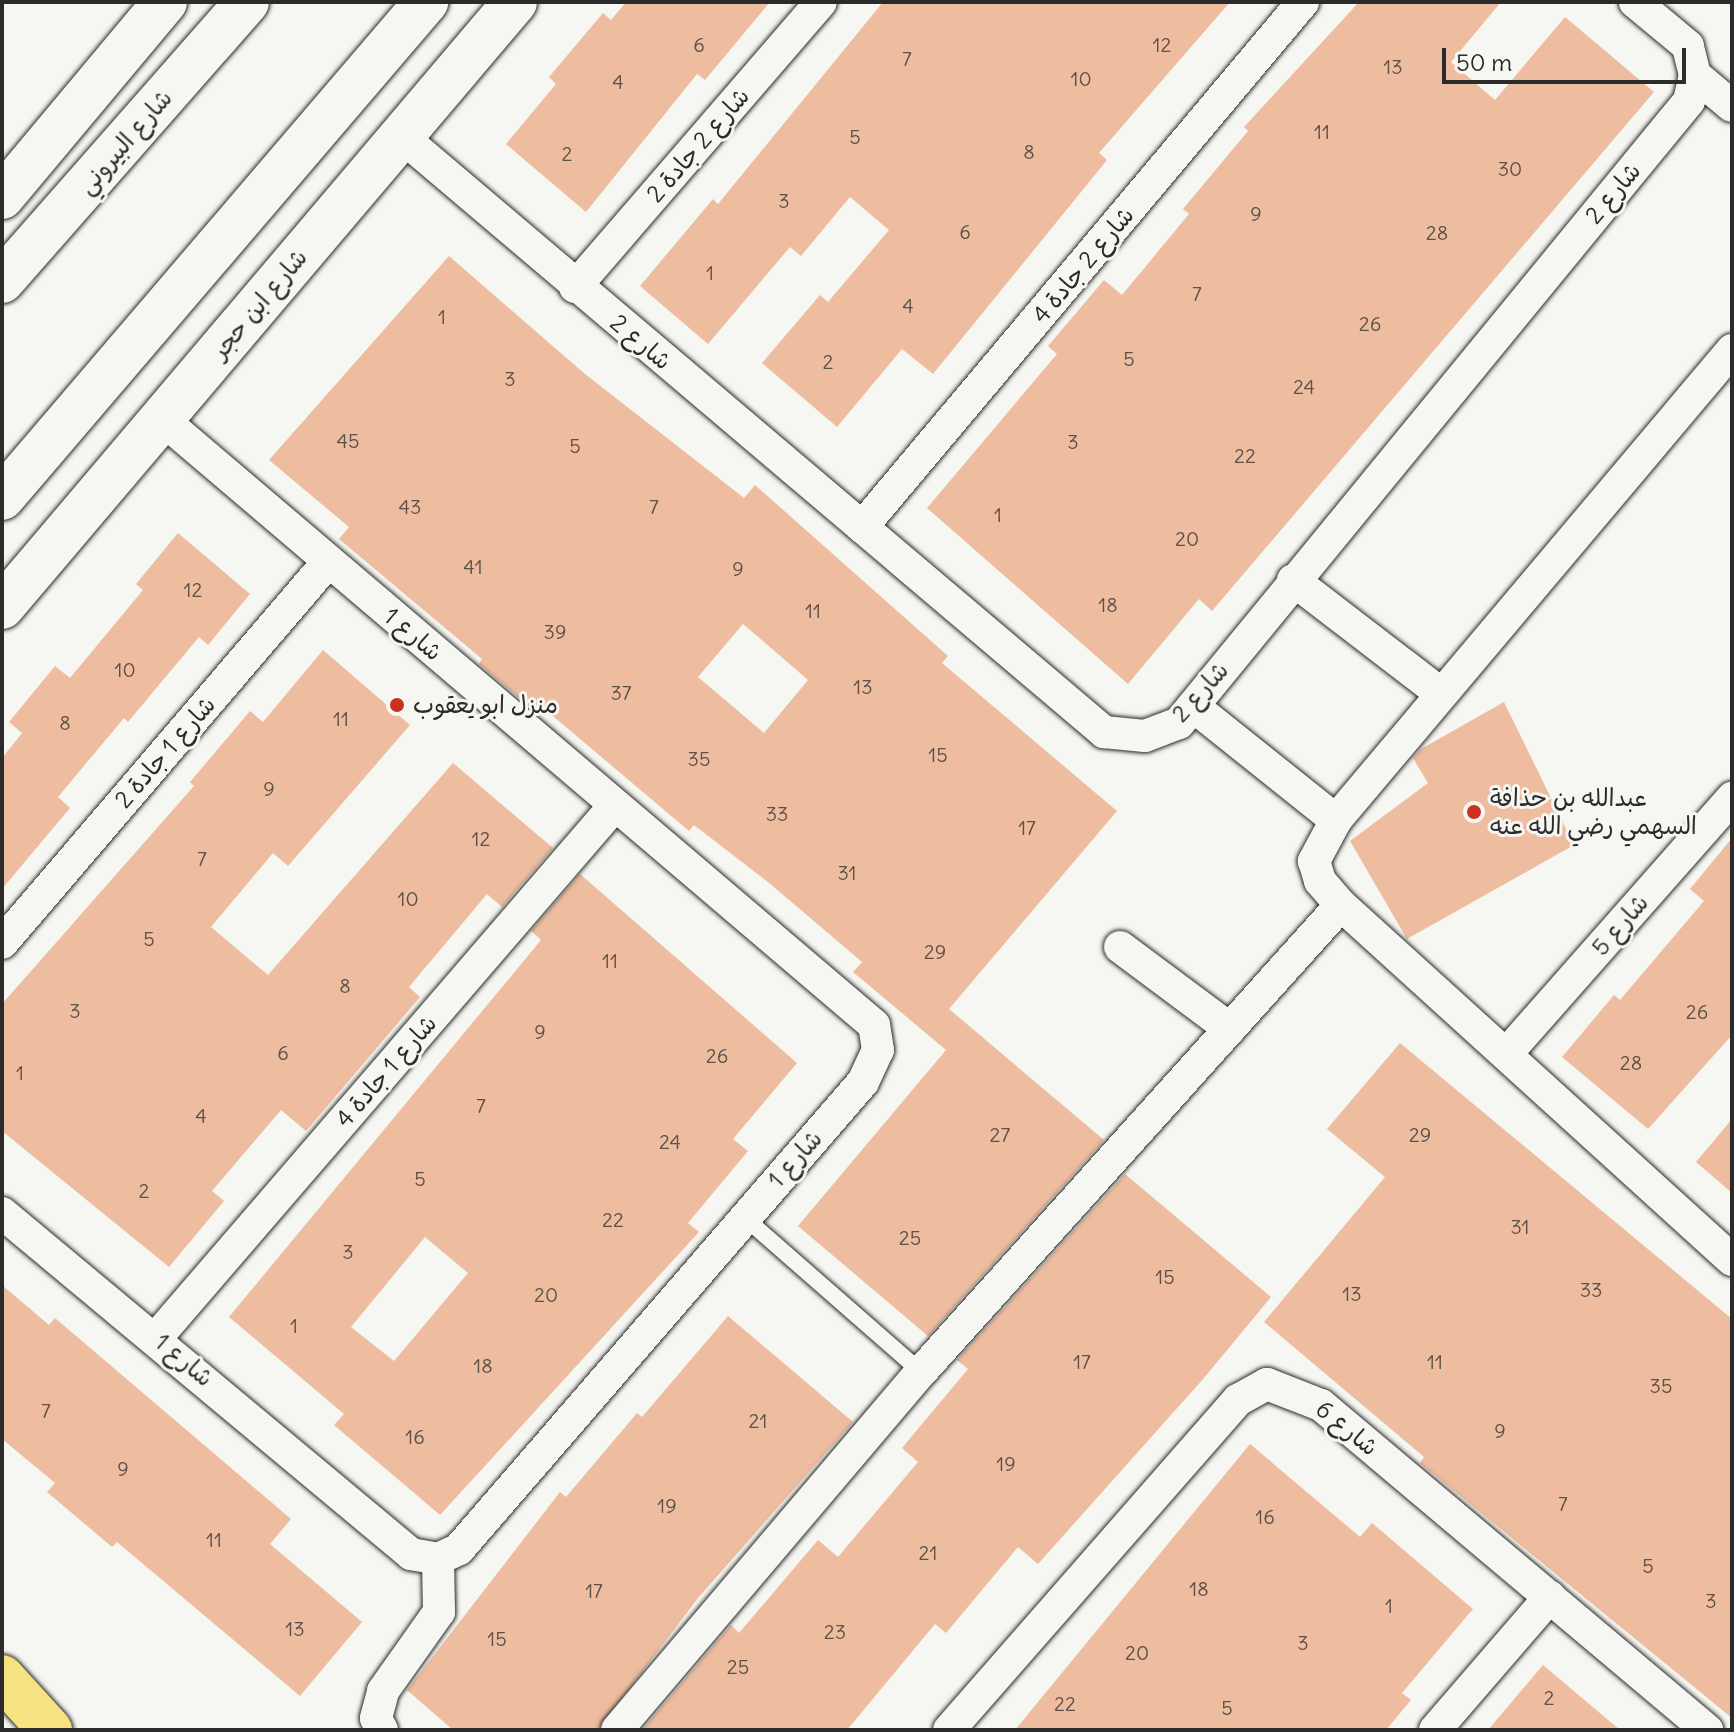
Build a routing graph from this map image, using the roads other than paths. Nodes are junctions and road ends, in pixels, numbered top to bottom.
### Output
1 (188, 2) edge
2 (426, 2) edge
3 (515, 2) edge
4 (821, 2) edge
5 (1303, 2) edge
6 (1635, 2) edge
7 (238, 13) edge
8 (152, 17) edge
9 (187, 72) junction
10 (1695, 75) junction
11 (1732, 106) edge
12 (401, 136) junction
13 (2, 197) edge
14 (2, 281) edge
15 (575, 287) junction
16 (1732, 350) edge
17 (162, 419) junction
18 (2, 498) edge
19 (862, 527) junction
20 (328, 562) junction
21 (1293, 580) junction
22 (2, 607) edge
23 (1440, 693) junction
24 (1193, 706) junction
25 (1732, 798) edge
26 (615, 805) junction
27 (1336, 820) junction
28 (1341, 905) junction
29 (2, 943) edge
30 (1120, 947) dead end
31 (1230, 1029) junction
32 (1508, 1052) junction
33 (2, 1213) edge
34 (744, 1217) junction
35 (1732, 1260) edge
36 (157, 1337) junction
37 (921, 1372) junction
38 (438, 1559) junction
39 (1550, 1597) junction
40 (2, 1677) edge
41 (50, 1730) edge
42 (382, 1730) edge
43 (617, 1730) edge
44 (949, 1730) edge
45 (1435, 1730) edge
46 (1707, 1730) edge

1 - 7 main road
2 - 18 main road
3 - 12 main road, شارع ابن حجر
4 - 15 street, شارع 2 جادة 2
5 - 19 street, شارع 2 جادة 4
6 - 10 street
7 - 9 main road, شارع البيروني
8 - 9 main road
8 - 13 main road
9 - 14 main road, شارع البيروني
10 - 11 street
10 - 21 street, شارع 2
12 - 15 street, شارع 2
12 - 17 main road, شارع ابن حجر
15 - 19 street, شارع 2
16 - 23 street
17 - 20 street, شارع 1
17 - 22 main road, شارع ابن حجر
19 - 24 street, شارع 2
20 - 26 street, شارع 1
20 - 29 street, شارع 1 جادة 2
21 - 23 street
21 - 24 street, شارع 2
23 - 27 street
24 - 27 street
25 - 32 street, شارع 5
26 - 34 street, شارع 1
26 - 36 street, شارع 1 جادة 4
27 - 28 street
28 - 31 street
28 - 32 street
30 - 31 street
31 - 37 street
32 - 35 street
33 - 36 street, شارع 1
34 - 37 lane
34 - 38 street, شارع 1
36 - 38 street, شارع 1
37 - 43 street
38 - 42 street
39 - 44 street, شارع 6
39 - 45 street
39 - 46 street, شارع 6
40 - 41 main road

